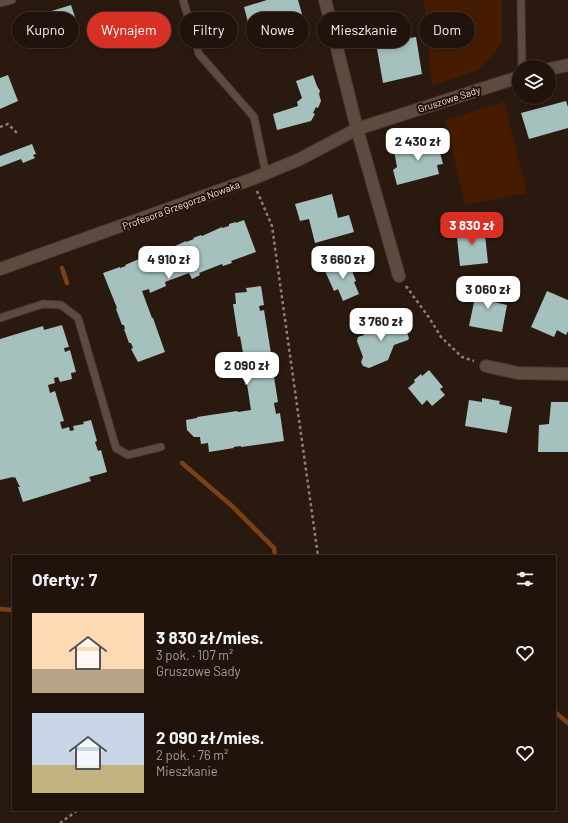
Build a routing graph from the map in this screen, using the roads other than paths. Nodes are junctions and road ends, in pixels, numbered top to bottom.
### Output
1 (12, 0) edge
2 (183, 0) edge
3 (324, 0) edge
4 (521, 0) edge
5 (0, 3) edge
6 (522, 60) edge
7 (568, 65) edge
8 (556, 68) edge
9 (512, 79) edge
10 (357, 129) junction
11 (266, 174) junction
12 (0, 269) edge
13 (398, 276) road end
14 (0, 318) edge
15 (486, 366) road end
16 (568, 374) edge
17 (160, 447) dead end

1 - 5 lane
2 - 11 lane
3 - 10 street
4 - 6 lane
7 - 8 street
9 - 10 street, Gruszowe Sady
10 - 11 street, Profesora Grzegorza Nowaka
10 - 13 street
11 - 12 street, Profesora Grzegorza Nowaka
14 - 17 lane
15 - 16 street

